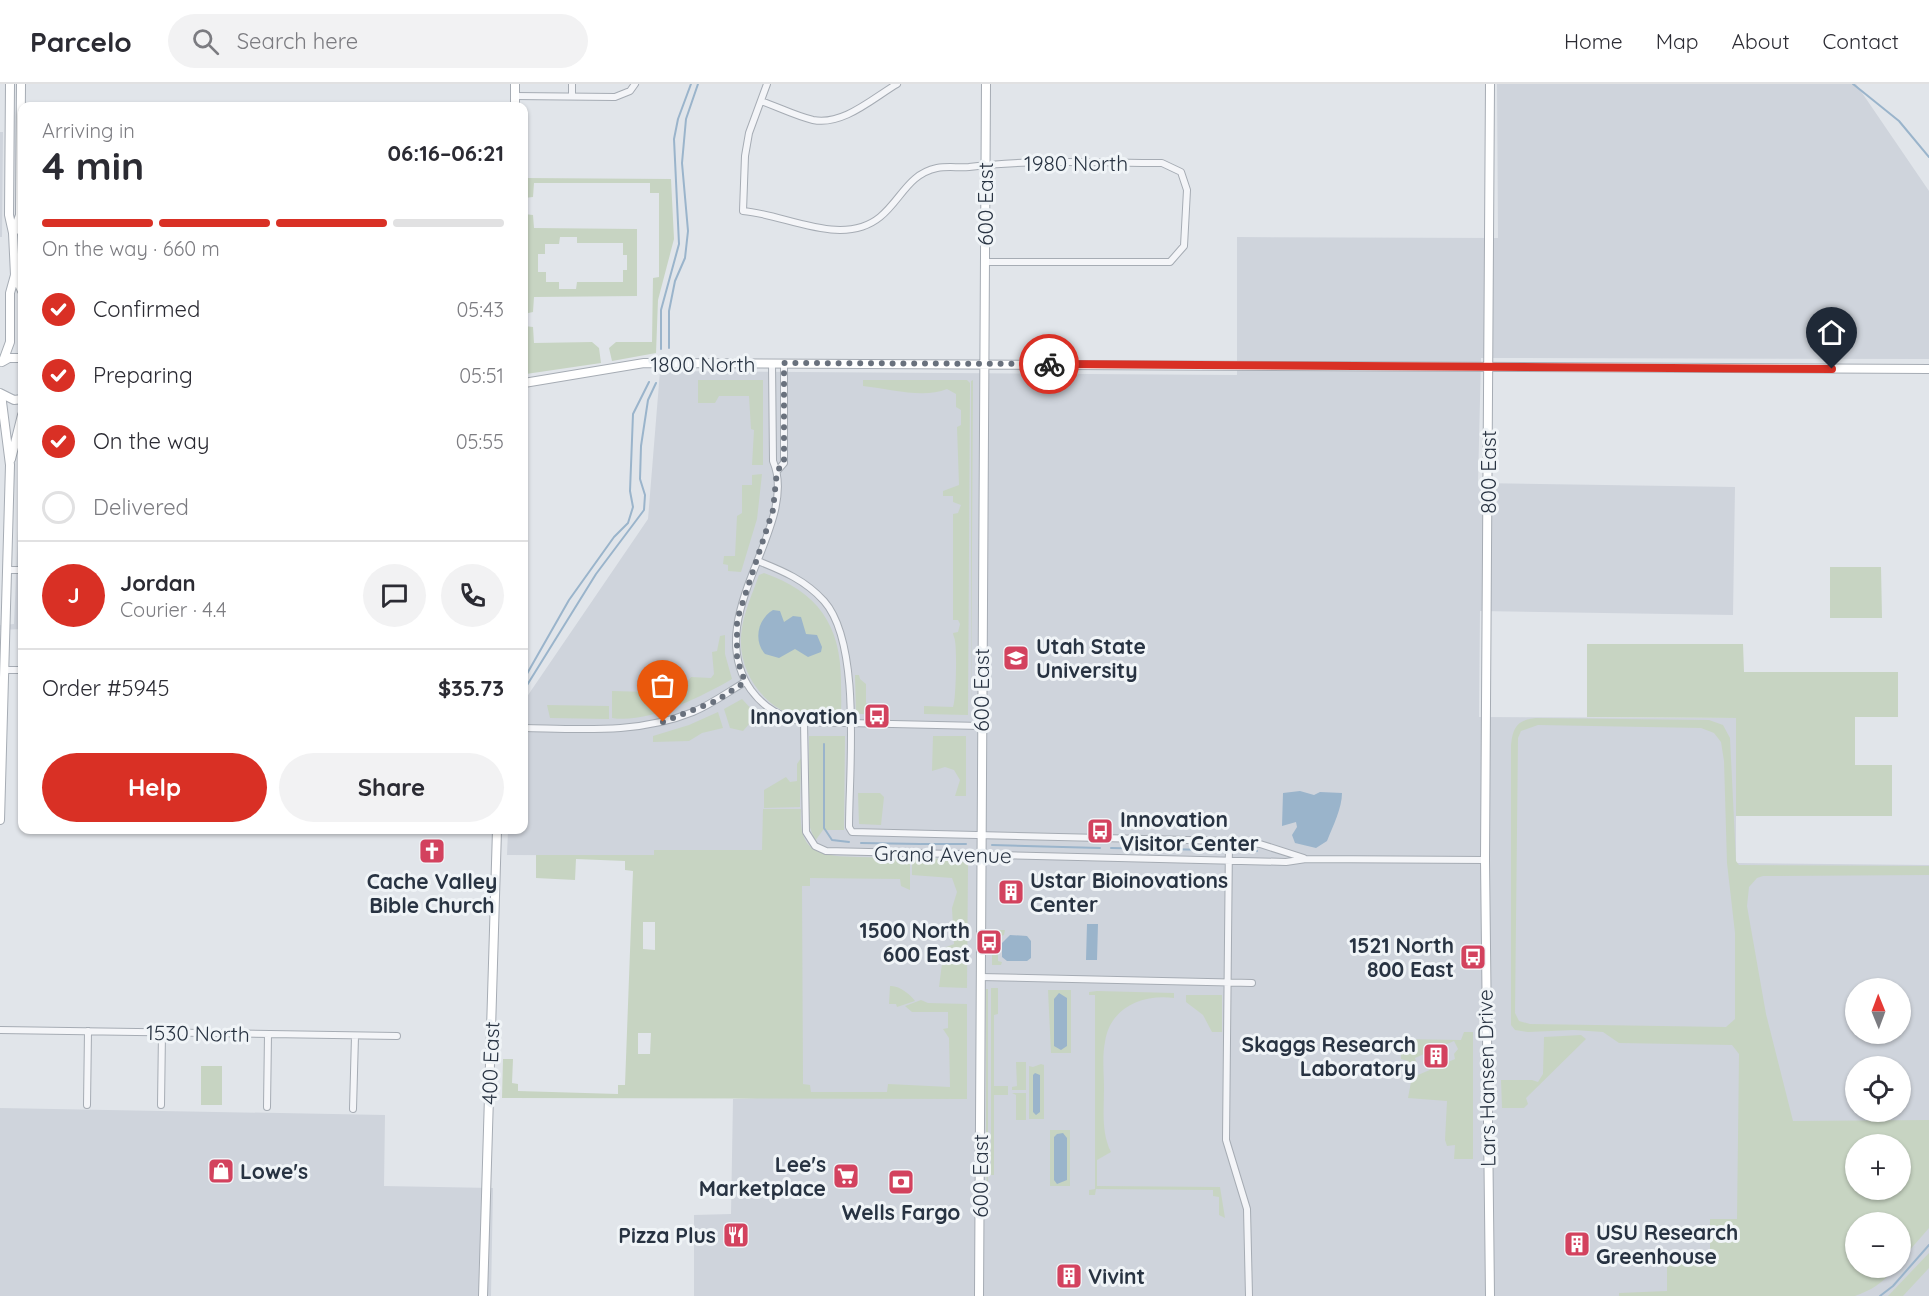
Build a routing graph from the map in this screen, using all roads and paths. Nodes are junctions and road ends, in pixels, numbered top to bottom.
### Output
1 (10, 84) edge
2 (21, 84) edge
3 (515, 84) edge
4 (572, 84) edge
5 (635, 84) edge
6 (767, 84) edge
7 (896, 84) edge
8 (987, 84) edge
9 (1490, 84) edge
10 (515, 96) junction
11 (572, 96) junction
12 (761, 101) junction
13 (21, 102) edge
14 (515, 102) edge
15 (986, 164) junction
16 (18, 221) edge
17 (14, 233) junction
18 (985, 262) junction
19 (15, 275) junction
20 (18, 282) edge
21 (18, 358) edge
22 (1, 363) edge
23 (772, 363) junction
24 (784, 363) junction
25 (984, 364) junction
26 (1489, 366) junction
27 (1929, 369) edge
28 (528, 382) edge
29 (0, 393) edge
30 (18, 400) edge
31 (18, 432) edge
32 (10, 465) junction
33 (777, 471) junction
34 (758, 561) junction
35 (7, 570) junction
36 (18, 570) edge
37 (4, 670) junction
38 (18, 670) edge
39 (745, 682) junction
40 (804, 722) junction
41 (849, 724) junction
42 (981, 726) junction
43 (528, 728) edge
44 (0, 820) edge
45 (497, 834) edge
46 (981, 835) junction
47 (1229, 841) junction
48 (981, 855) junction
49 (1306, 859) junction
50 (1485, 860) junction
51 (1230, 861) junction
52 (980, 977) junction
53 (1229, 982) junction
54 (1252, 983) dead end
55 (0, 1030) edge
56 (88, 1031) junction
57 (162, 1032) junction
58 (268, 1034) junction
59 (354, 1036) junction
60 (397, 1036) dead end
61 (87, 1105) dead end
62 (161, 1105) dead end
63 (267, 1107) dead end
64 (353, 1109) dead end
65 (483, 1296) edge
66 (979, 1296) edge
67 (1249, 1296) edge
68 (1490, 1296) edge

1 - 17 street
2 - 13 street
3 - 10 street
4 - 11 street
5 - 11 street
6 - 12 street
7 - 12 street
8 - 15 street, 600 East
9 - 26 street, 800 East
10 - 11 street
10 - 14 street
12 - 15 street, 1980 North
15 - 18 street, 600 East
15 - 18 street, 1980 North
16 - 17 street
17 - 19 street
18 - 25 street, 600 East
19 - 20 street
19 - 22 street
21 - 22 street
23 - 24 street, 1800 North
23 - 28 street, 1800 North
23 - 33 street
24 - 25 street, 1800 North
24 - 33 street
25 - 26 street, 1800 North
25 - 42 street, 600 East
26 - 27 street, 1800 North
26 - 50 street, 800 East
29 - 30 street
29 - 32 street
31 - 32 street
32 - 35 street
33 - 34 street
34 - 39 street
34 - 41 street
35 - 36 street
35 - 37 street
37 - 38 street
37 - 44 street
39 - 40 street
39 - 43 street
40 - 41 street
40 - 48 street, Grand Avenue
41 - 42 street
41 - 46 street, Grand Avenue
42 - 46 street, 600 East
45 - 65 street, 400 East
46 - 47 street, Grand Avenue
46 - 48 street, 600 East
47 - 49 street, Grand Avenue
47 - 51 street
48 - 51 street, Grand Avenue
48 - 52 street, 600 East
49 - 50 street, Grand Avenue
49 - 51 street, Grand Avenue
50 - 68 street, Lars Hansen Drive
51 - 53 street
52 - 53 street
52 - 66 street, 600 East
53 - 54 street
53 - 67 street
55 - 56 street, 1530 North
56 - 57 street, 1530 North
56 - 61 street
57 - 58 street, 1530 North
57 - 62 street
58 - 59 street, 1530 North
58 - 63 street
59 - 60 street, 1530 North
59 - 64 street

